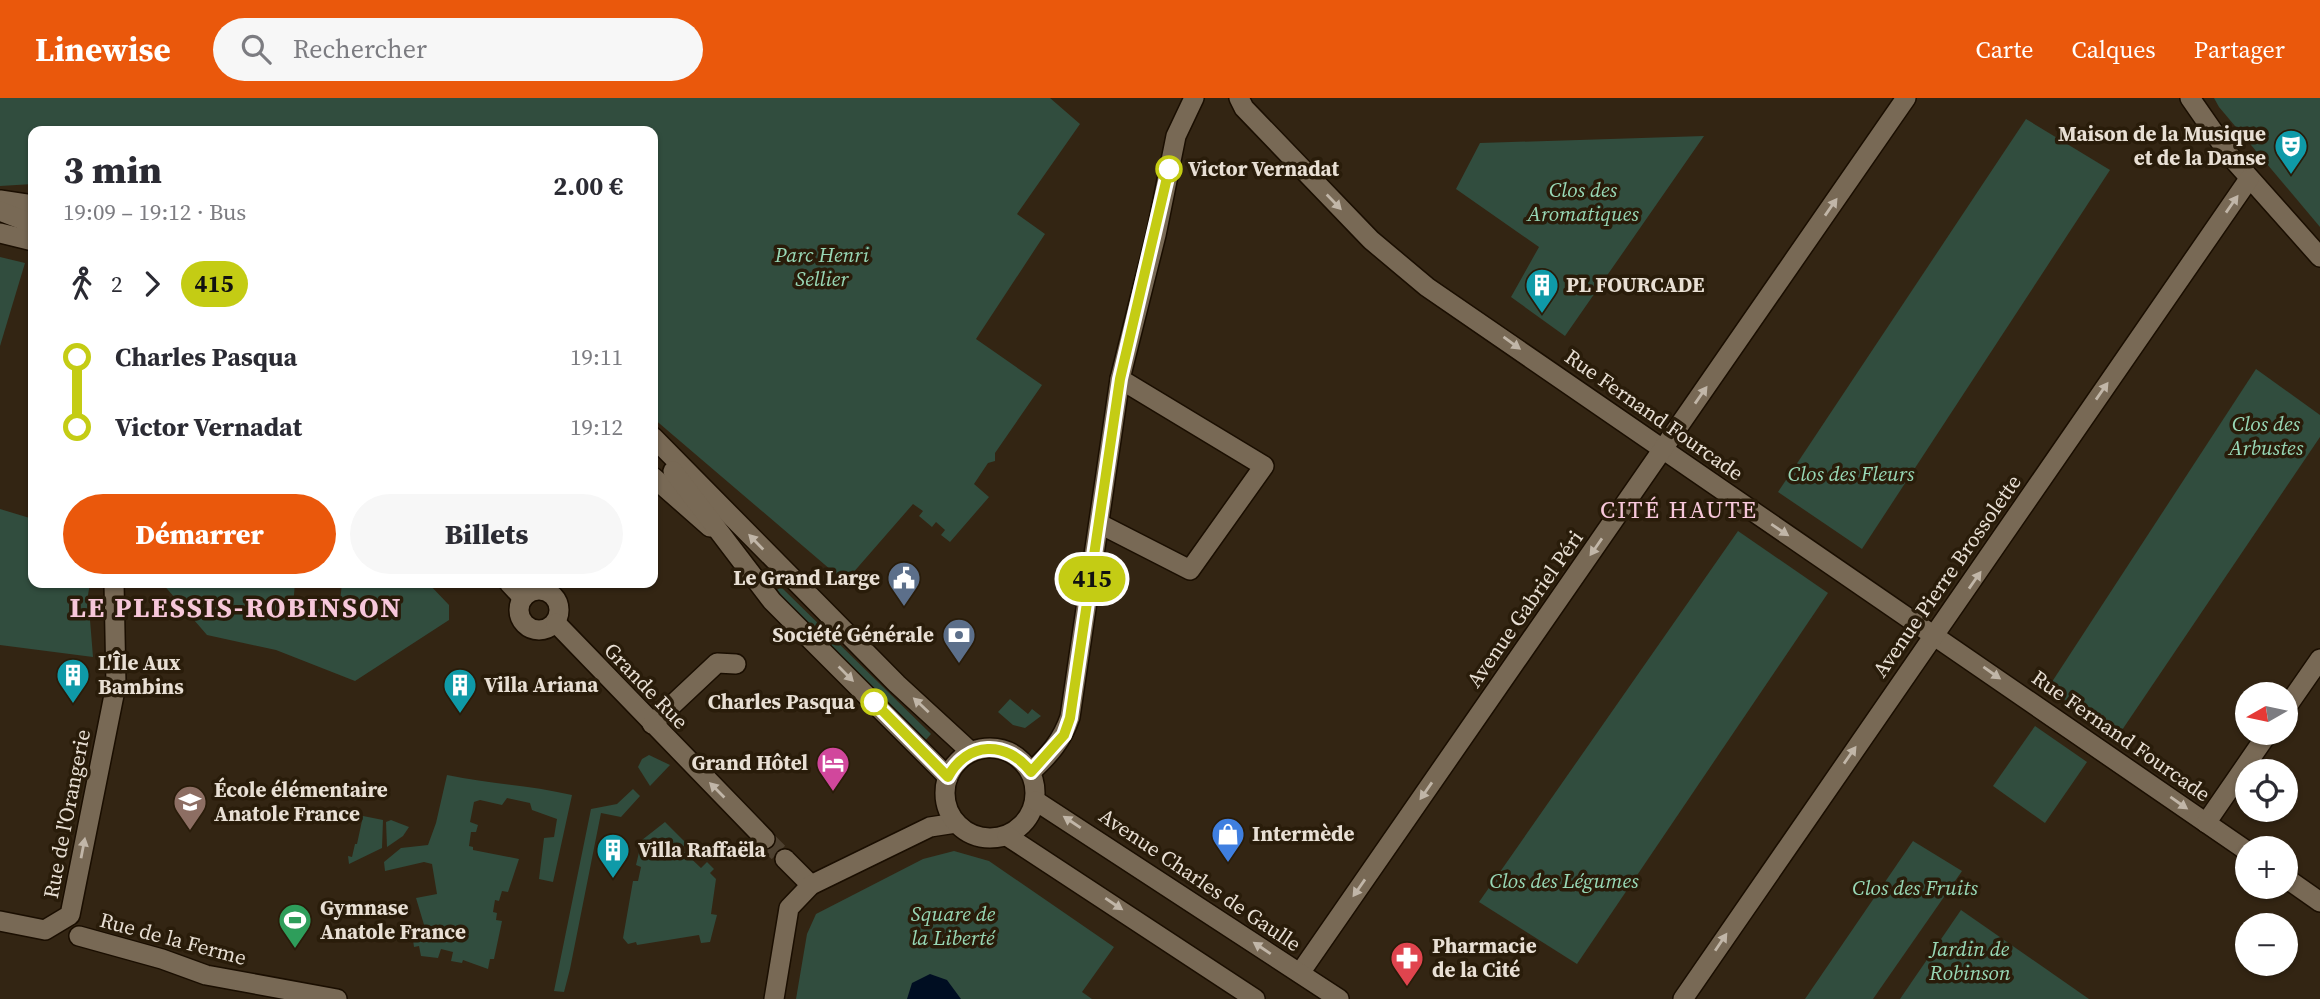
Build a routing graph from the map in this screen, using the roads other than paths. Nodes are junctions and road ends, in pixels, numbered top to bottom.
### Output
1 (1194, 98) edge
2 (1239, 98) edge
3 (1906, 98) edge
4 (2190, 98) edge
5 (2249, 179) junction
6 (0, 200) edge
7 (28, 204) edge
8 (0, 211) edge
9 (28, 222) edge
10 (0, 233) edge
11 (28, 240) edge
12 (2320, 257) edge
13 (1120, 379) junction
14 (658, 443) edge
15 (658, 451) edge
16 (1663, 451) junction
17 (658, 481) edge
18 (1100, 524) junction
19 (733, 548) junction
20 (514, 588) edge
21 (113, 589) edge
22 (523, 598) junction
23 (556, 623) junction
24 (1936, 635) junction
25 (2320, 659) edge
26 (736, 664) dead end
27 (2298, 691) edge
28 (652, 724) junction
29 (2259, 746) edge
30 (971, 752) junction
31 (1031, 772) junction
32 (948, 777) junction
33 (1035, 801) junction
34 (956, 822) junction
35 (2206, 823) junction
36 (1007, 836) junction
37 (765, 839) tunnel mouth
38 (2235, 843) edge
39 (785, 859) tunnel mouth
40 (811, 885) junction
41 (2298, 886) edge
42 (2320, 902) edge
43 (69, 915) joint
44 (0, 921) edge
45 (79, 936) dead end
46 (1300, 973) junction
47 (337, 999) edge
48 (774, 999) edge
49 (1255, 999) edge
50 (1339, 999) edge
51 (1683, 999) edge

1 - 13 street
2 -> 16 street, Rue Fernand Fourcade
16 -> 3 street, Avenue Gabriel Péri
4 - 5 street
5 - 12 street
24 -> 5 street, Avenue Pierre Brossolette
6 - 7 street
8 - 9 street
10 - 11 street
13 - 18 street
13 - 18 street
30 -> 14 street
15 - 19 street
16 -> 24 street, Rue Fernand Fourcade
16 -> 46 street, Avenue Gabriel Péri
17 - 19 street
18 - 31 street
19 -> 32 street
20 - 22 street
43 -> 21 street, Rue de l'Orangerie
22 - 23 street
22 - 23 street
23 - 28 street, Grande Rue
24 -> 35 street, Rue Fernand Fourcade
51 -> 24 street, Avenue Pierre Brossolette
25 - 27 street
26 - 28 street
37 -> 28 street, Grande Rue
29 - 35 street
30 - 31 street
30 - 32 street
31 - 33 street
32 - 34 street
33 - 36 street
46 -> 33 street, Avenue Charles de Gaulle
34 - 36 street
34 - 40 street
35 - 38 street, Rue Fernand Fourcade
36 -> 49 street
39 - 40 street
40 - 48 street
41 - 42 street
43 - 44 street, Rue de la Ferme
45 - 47 street, Rue de la Ferme
46 - 50 street, Avenue Charles de Gaulle

